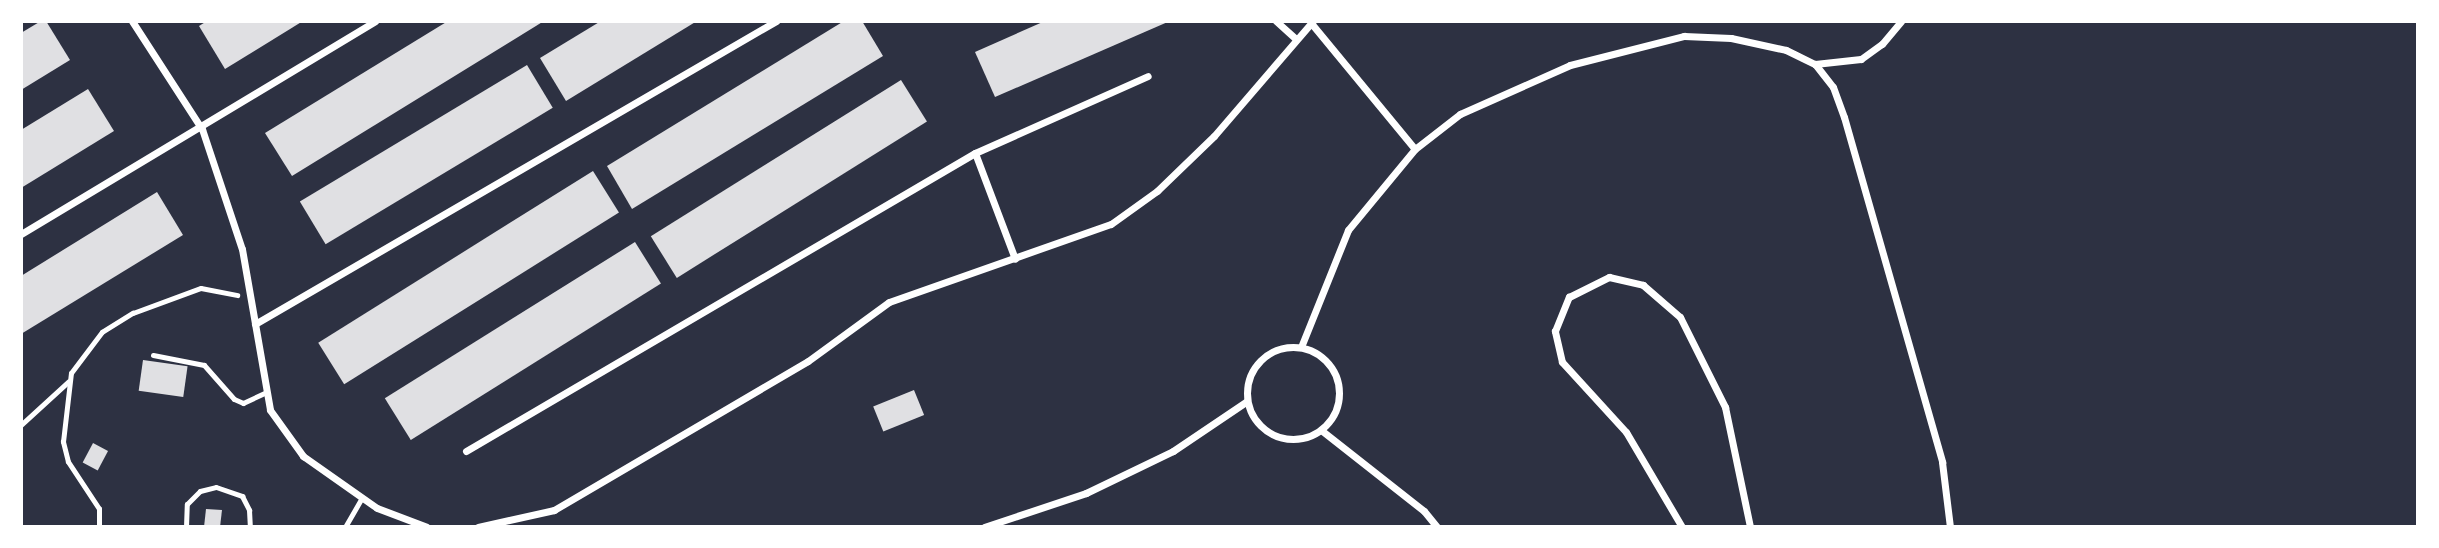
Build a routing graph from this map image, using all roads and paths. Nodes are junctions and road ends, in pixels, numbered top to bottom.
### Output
1 (132, 21) edge
2 (375, 21) edge
3 (776, 21) edge
4 (1276, 21) edge
5 (1901, 21) edge
6 (1312, 22) edge
7 (1296, 39) junction
8 (1815, 64) junction
9 (1148, 75) dead end
10 (202, 129) junction
11 (1415, 149) junction
12 (975, 153) junction
13 (21, 234) edge
14 (1015, 259) junction
15 (251, 300) junction
16 (255, 324) junction
17 (1301, 347) junction
18 (153, 355) dead end
19 (69, 382) junction
20 (267, 392) junction
21 (1247, 401) junction
22 (21, 425) edge
23 (1321, 430) junction
24 (466, 452) dead end
25 (362, 497) junction
26 (99, 527) edge
27 (186, 527) edge
28 (250, 527) edge
29 (345, 527) edge
30 (427, 527) edge
31 (478, 527) edge
32 (984, 527) edge
33 (1437, 527) edge
34 (1682, 527) edge
35 (1750, 527) edge
36 (1950, 527) edge

1 - 10 street
2 - 10 street
3 - 16 street
4 - 7 street
5 - 8 street
6 - 7 street
6 - 11 street
7 - 14 street
8 - 11 street
8 - 36 street
9 - 12 street
10 - 13 street
10 - 15 street
11 - 17 street
12 - 14 street
12 - 24 street
14 - 31 street
15 - 16 street
15 - 19 path
16 - 20 street
17 - 21 street
17 - 23 street
18 - 20 lane
19 - 22 path
19 - 26 path
20 - 25 street
21 - 23 street
21 - 32 street
23 - 33 street
25 - 29 lane
25 - 30 street
27 - 28 lane
34 - 35 street

